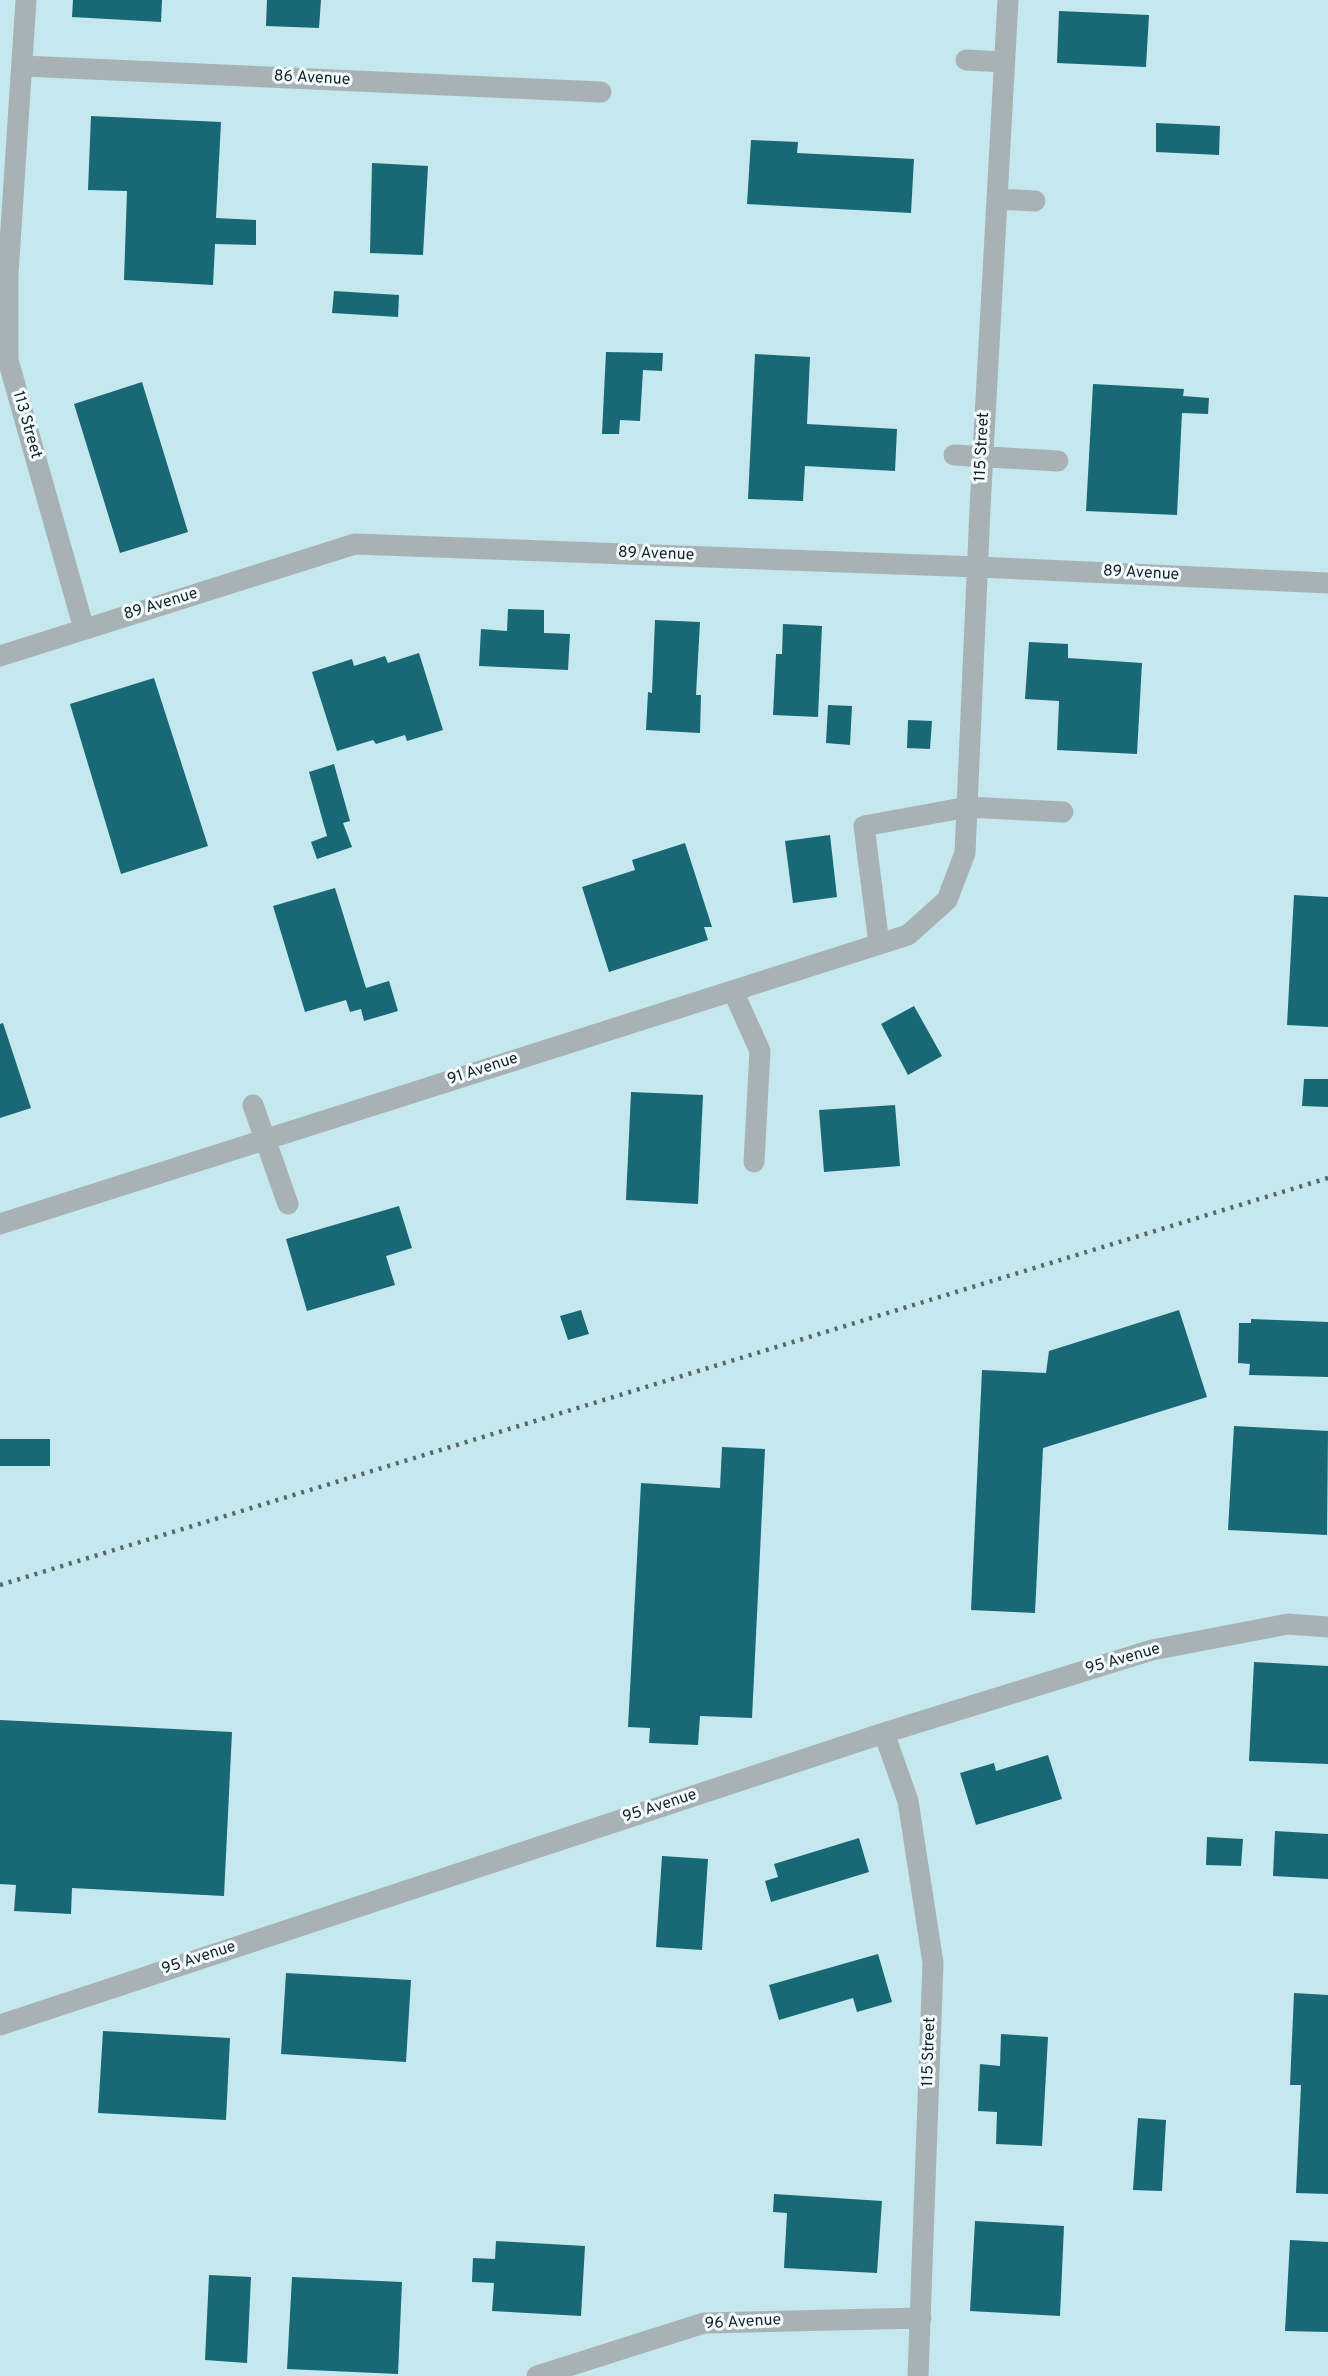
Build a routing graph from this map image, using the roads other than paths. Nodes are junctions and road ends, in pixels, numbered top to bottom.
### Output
1 (26, 0) edge
2 (1008, 0) edge
3 (966, 60) dead end
4 (1004, 62) junction
5 (23, 66) junction
6 (601, 92) dead end
7 (997, 199) junction
8 (1035, 201) dead end
9 (954, 455) dead end
10 (983, 456) junction
11 (1058, 461) dead end
12 (978, 567) junction
13 (1328, 583) edge
14 (84, 629) junction
15 (0, 656) edge
16 (968, 807) junction
17 (1063, 812) dead end
18 (950, 892) joint
19 (879, 944) junction
20 (733, 991) junction
21 (254, 1105) dead end
22 (266, 1140) junction
23 (754, 1162) dead end
24 (288, 1204) dead end
25 (0, 1224) edge
26 (1328, 1626) edge
27 (884, 1733) junction
28 (0, 2025) edge
29 (921, 2318) junction
30 (537, 2376) edge
31 (918, 2376) edge

1 - 5 street, 113 Street
2 - 4 street, 115 Street
3 - 4 street
4 - 7 street, 115 Street
5 - 6 street, 86 Avenue
5 - 14 street, 113 Street
7 - 8 street
7 - 10 street, 115 Street
9 - 10 street
10 - 11 street
10 - 12 street, 115 Street
12 - 13 street, 89 Avenue
12 - 14 street, 89 Avenue
12 - 16 street, 115 Street
14 - 15 street, 89 Avenue
16 - 17 street
16 - 18 street, 115 Street
16 - 19 street
18 - 19 street, 91 Avenue
19 - 20 street, 91 Avenue
20 - 22 street, 91 Avenue
20 - 23 street
21 - 22 street
22 - 24 street
22 - 25 street, 91 Avenue
26 - 27 street, 95 Avenue
27 - 28 street, 95 Avenue
27 - 29 street, 115 Street
29 - 30 street, 96 Avenue
29 - 31 street, 115 Street

